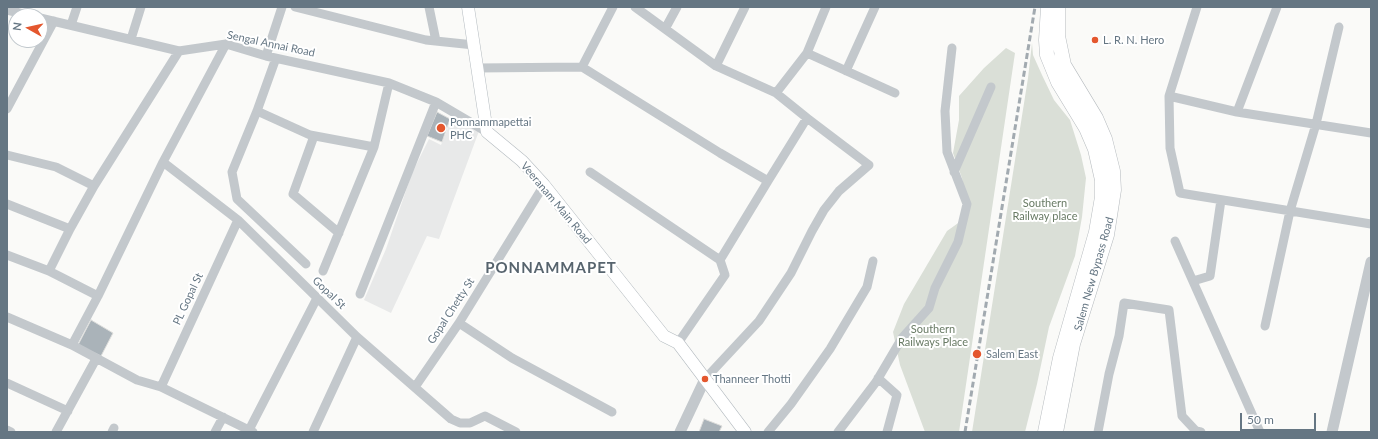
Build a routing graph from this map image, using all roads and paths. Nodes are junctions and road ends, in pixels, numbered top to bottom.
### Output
1 (77, 7) edge
2 (142, 7) edge
3 (282, 7) edge
4 (295, 7) edge
5 (429, 7) edge
6 (468, 7) edge
7 (613, 7) edge
8 (635, 7) edge
9 (677, 7) edge
10 (745, 7) edge
11 (826, 7) edge
12 (875, 7) edge
13 (1048, 7) edge
14 (1058, 7) edge
15 (1197, 7) edge
16 (1277, 7) edge
17 (48, 20) edge
18 (54, 21) junction
19 (71, 25) junction
20 (1339, 27) dead end
21 (664, 29) junction
22 (131, 40) junction
23 (436, 41) junction
24 (226, 44) junction
25 (474, 45) junction
26 (952, 48) dead end
27 (179, 51) junction
28 (807, 53) junction
29 (266, 56) junction
30 (276, 58) junction
31 (716, 66) junction
32 (582, 67) junction
33 (478, 68) junction
34 (846, 71) junction
35 (389, 83) junction
36 (991, 87) dead end
37 (776, 93) junction
38 (896, 93) dead end
39 (1169, 96) junction
40 (436, 102) junction
41 (7, 109) edge
42 (257, 111) junction
43 (1237, 112) junction
44 (807, 118) junction
45 (1316, 124) junction
46 (487, 132) junction
47 (1371, 133) edge
48 (314, 136) junction
49 (374, 147) junction
50 (7, 155) edge
51 (163, 162) junction
52 (590, 172) dead end
53 (954, 172) junction
54 (768, 181) junction
55 (544, 185) junction
56 (94, 186) junction
57 (1222, 200) junction
58 (7, 204) edge
59 (1290, 211) junction
60 (238, 220) junction
61 (1371, 224) edge
62 (70, 229) junction
63 (338, 233) junction
64 (1175, 241) dead end
65 (7, 256) edge
66 (720, 260) junction
67 (873, 261) dead end
68 (1371, 262) edge
69 (306, 264) dead end
70 (49, 271) junction
71 (323, 271) dead end
72 (1369, 276) edge
73 (1193, 281) junction
74 (360, 294) dead end
75 (98, 296) junction
76 (317, 298) junction
77 (7, 317) edge
78 (458, 323) junction
79 (1265, 326) dead end
80 (357, 337) junction
81 (678, 343) junction
82 (72, 345) junction
83 (96, 359) junction
84 (878, 378) junction
85 (705, 379) junction
86 (7, 383) edge
87 (161, 387) junction
88 (416, 387) junction
89 (68, 410) junction
90 (612, 412) dead end
91 (223, 417) junction
92 (7, 430) edge
93 (251, 431) edge
94 (11, 432) edge
95 (56, 432) edge
96 (215, 432) edge
97 (313, 432) edge
98 (516, 432) edge
99 (680, 432) edge
100 (745, 432) edge
101 (768, 432) edge
102 (838, 432) edge
103 (888, 432) edge
104 (1046, 432) edge
105 (1056, 432) edge
106 (1098, 432) edge
107 (1201, 432) edge
108 (1260, 432) edge
109 (1332, 432) edge

1 - 19 street
2 - 22 street
3 - 29 street
4 - 23 street
5 - 23 street
6 - 25 main road
7 - 32 street
8 - 21 street
9 - 21 street
10 - 31 street
11 - 28 street
12 - 34 street
13 - 104 main road, Salem New Bypass Road
14 - 105 main road, Salem New Bypass Road
15 - 39 street
16 - 43 street
17 - 18 street, Sengal Annai Road
18 - 19 street, Sengal Annai Road
18 - 41 street
19 - 22 street, Sengal Annai Road
20 - 45 street
21 - 31 street
22 - 27 street, Sengal Annai Road
23 - 25 street
24 - 27 street, Sengal Annai Road
24 - 29 street, Sengal Annai Road
24 - 51 street
25 - 33 main road
26 - 53 street
27 - 56 street
28 - 34 street
28 - 37 street
29 - 30 street, Sengal Annai Road
30 - 35 street, Sengal Annai Road
30 - 42 street
31 - 37 street
32 - 33 street
32 - 54 street
33 - 46 main road
34 - 38 street
35 - 40 street, Sengal Annai Road
35 - 49 street
36 - 53 street
37 - 44 street
39 - 43 street
39 - 57 street
40 - 46 street, Sengal Annai Road
40 - 74 street
42 - 48 street
42 - 69 street
43 - 45 street
44 - 54 street
44 - 85 street
45 - 47 street
45 - 59 street
46 - 55 main road, Veeranam Main Road
48 - 49 street
48 - 63 street
49 - 63 street
50 - 56 street
51 - 60 street, Gopal St
51 - 75 street
52 - 66 street
53 - 84 street
54 - 66 street
55 - 78 street, Gopal Chetty St
55 - 81 main road, Veeranam Main Road
56 - 62 street
57 - 59 street
57 - 73 street
58 - 62 street
59 - 61 street
59 - 79 street
60 - 76 street, Gopal St
60 - 87 street, PL Gopal St
62 - 70 street
63 - 71 street
64 - 73 street
65 - 70 street
66 - 81 street
67 - 101 street
68 - 72 street
70 - 75 street
72 - 109 street
73 - 108 street
75 - 82 street
76 - 80 street, Gopal St
76 - 93 street
77 - 82 street
78 - 88 street, Gopal Chetty St
78 - 90 street
80 - 88 street, Gopal St
80 - 97 street
81 - 85 main road, Veeranam Main Road
82 - 83 street
83 - 87 street
83 - 89 street
84 - 102 street
84 - 103 street
85 - 99 street
85 - 100 main road, Veeranam Main Road
86 - 89 street
87 - 91 street
88 - 98 street, Gopal St
89 - 95 street
91 - 93 street
91 - 96 street
92 - 94 street
106 - 107 street

